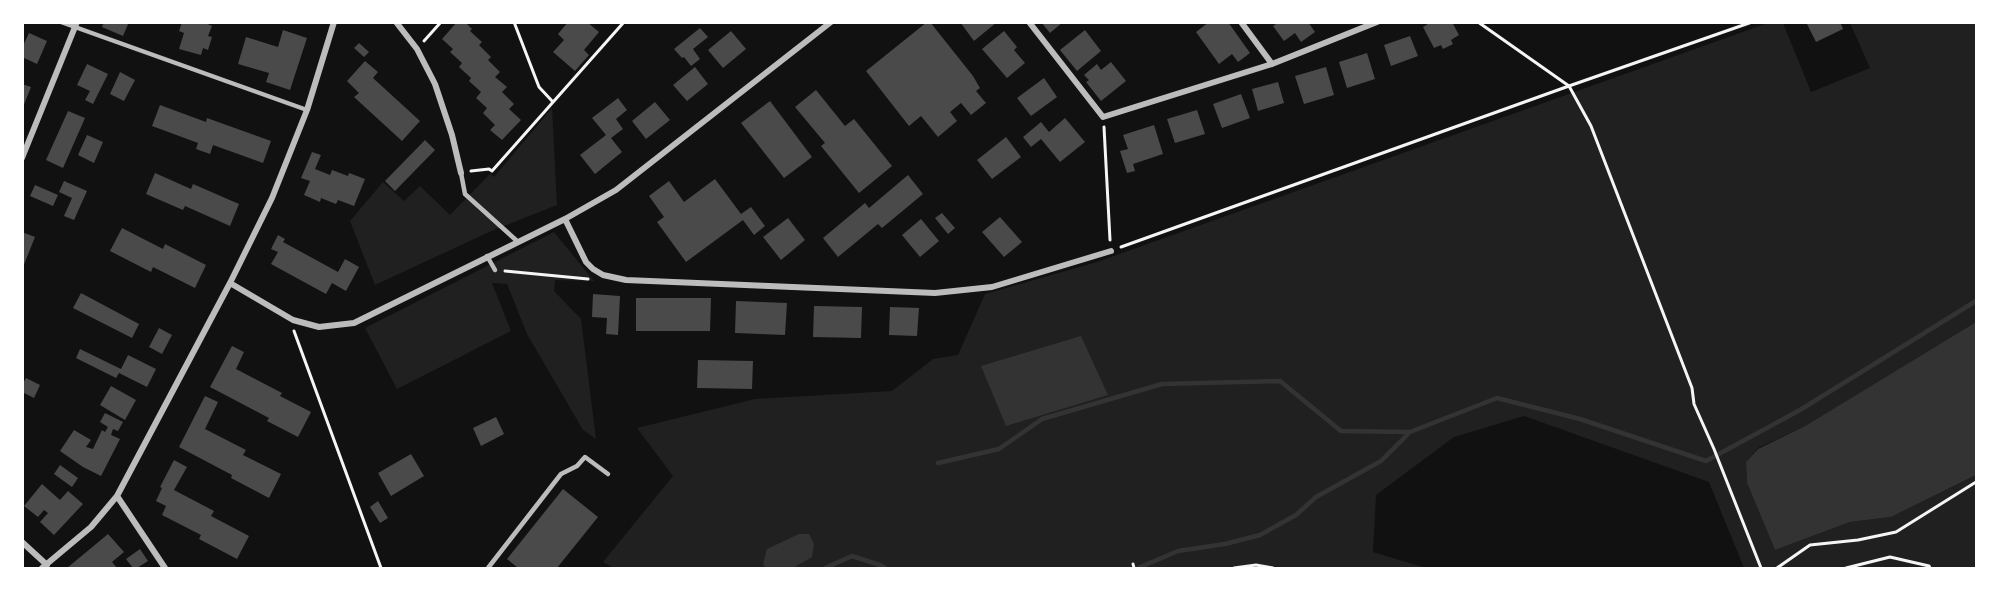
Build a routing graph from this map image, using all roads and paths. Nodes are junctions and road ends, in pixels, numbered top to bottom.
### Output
1 (61, 22) edge
2 (334, 22) edge
3 (396, 22) edge
4 (441, 22) edge
5 (514, 22) edge
6 (624, 22) edge
7 (831, 22) edge
8 (1029, 22) edge
9 (1241, 22) edge
10 (1377, 22) edge
11 (1478, 22) edge
12 (1752, 22) edge
13 (76, 25) edge
14 (417, 49) junction
15 (1272, 64) junction
16 (1569, 86) junction
17 (553, 102) junction
18 (307, 110) junction
19 (1103, 117) junction
20 (22, 158) edge
21 (460, 173) junction
22 (565, 219) junction
23 (517, 241) junction
24 (1111, 251) junction
25 (487, 256) junction
26 (495, 270) joint
27 (603, 275) junction
28 (230, 283) junction
29 (292, 320) junction
30 (608, 474) dead end
31 (1977, 482) edge
32 (117, 496) junction
33 (22, 542) edge
34 (45, 567) edge
35 (165, 568) edge
36 (381, 568) edge
37 (488, 568) edge
38 (1234, 568) edge
39 (1273, 568) edge
40 (1761, 568) edge
41 (1776, 568) edge
42 (1846, 568) edge
43 (1930, 568) edge

1 - 13 lane
2 - 18 street
3 - 14 street
4 - 14 path
5 - 17 path
6 - 17 path
7 - 22 street
8 - 19 street
9 - 15 street
10 - 15 street
11 - 16 path
12 - 16 path
13 - 18 lane
13 - 20 street
14 - 21 street
15 - 19 street
16 - 24 path
16 - 40 path
17 - 21 path
18 - 28 street
19 - 24 path
21 - 23 lane
22 - 23 street
22 - 27 street
23 - 25 street
24 - 27 street
25 - 26 lane
25 - 29 street
26 - 27 path
28 - 29 street
28 - 32 street
29 - 36 path
30 - 37 lane
31 - 41 path
32 - 34 street
32 - 35 street
33 - 34 street
38 - 39 path
42 - 43 path

